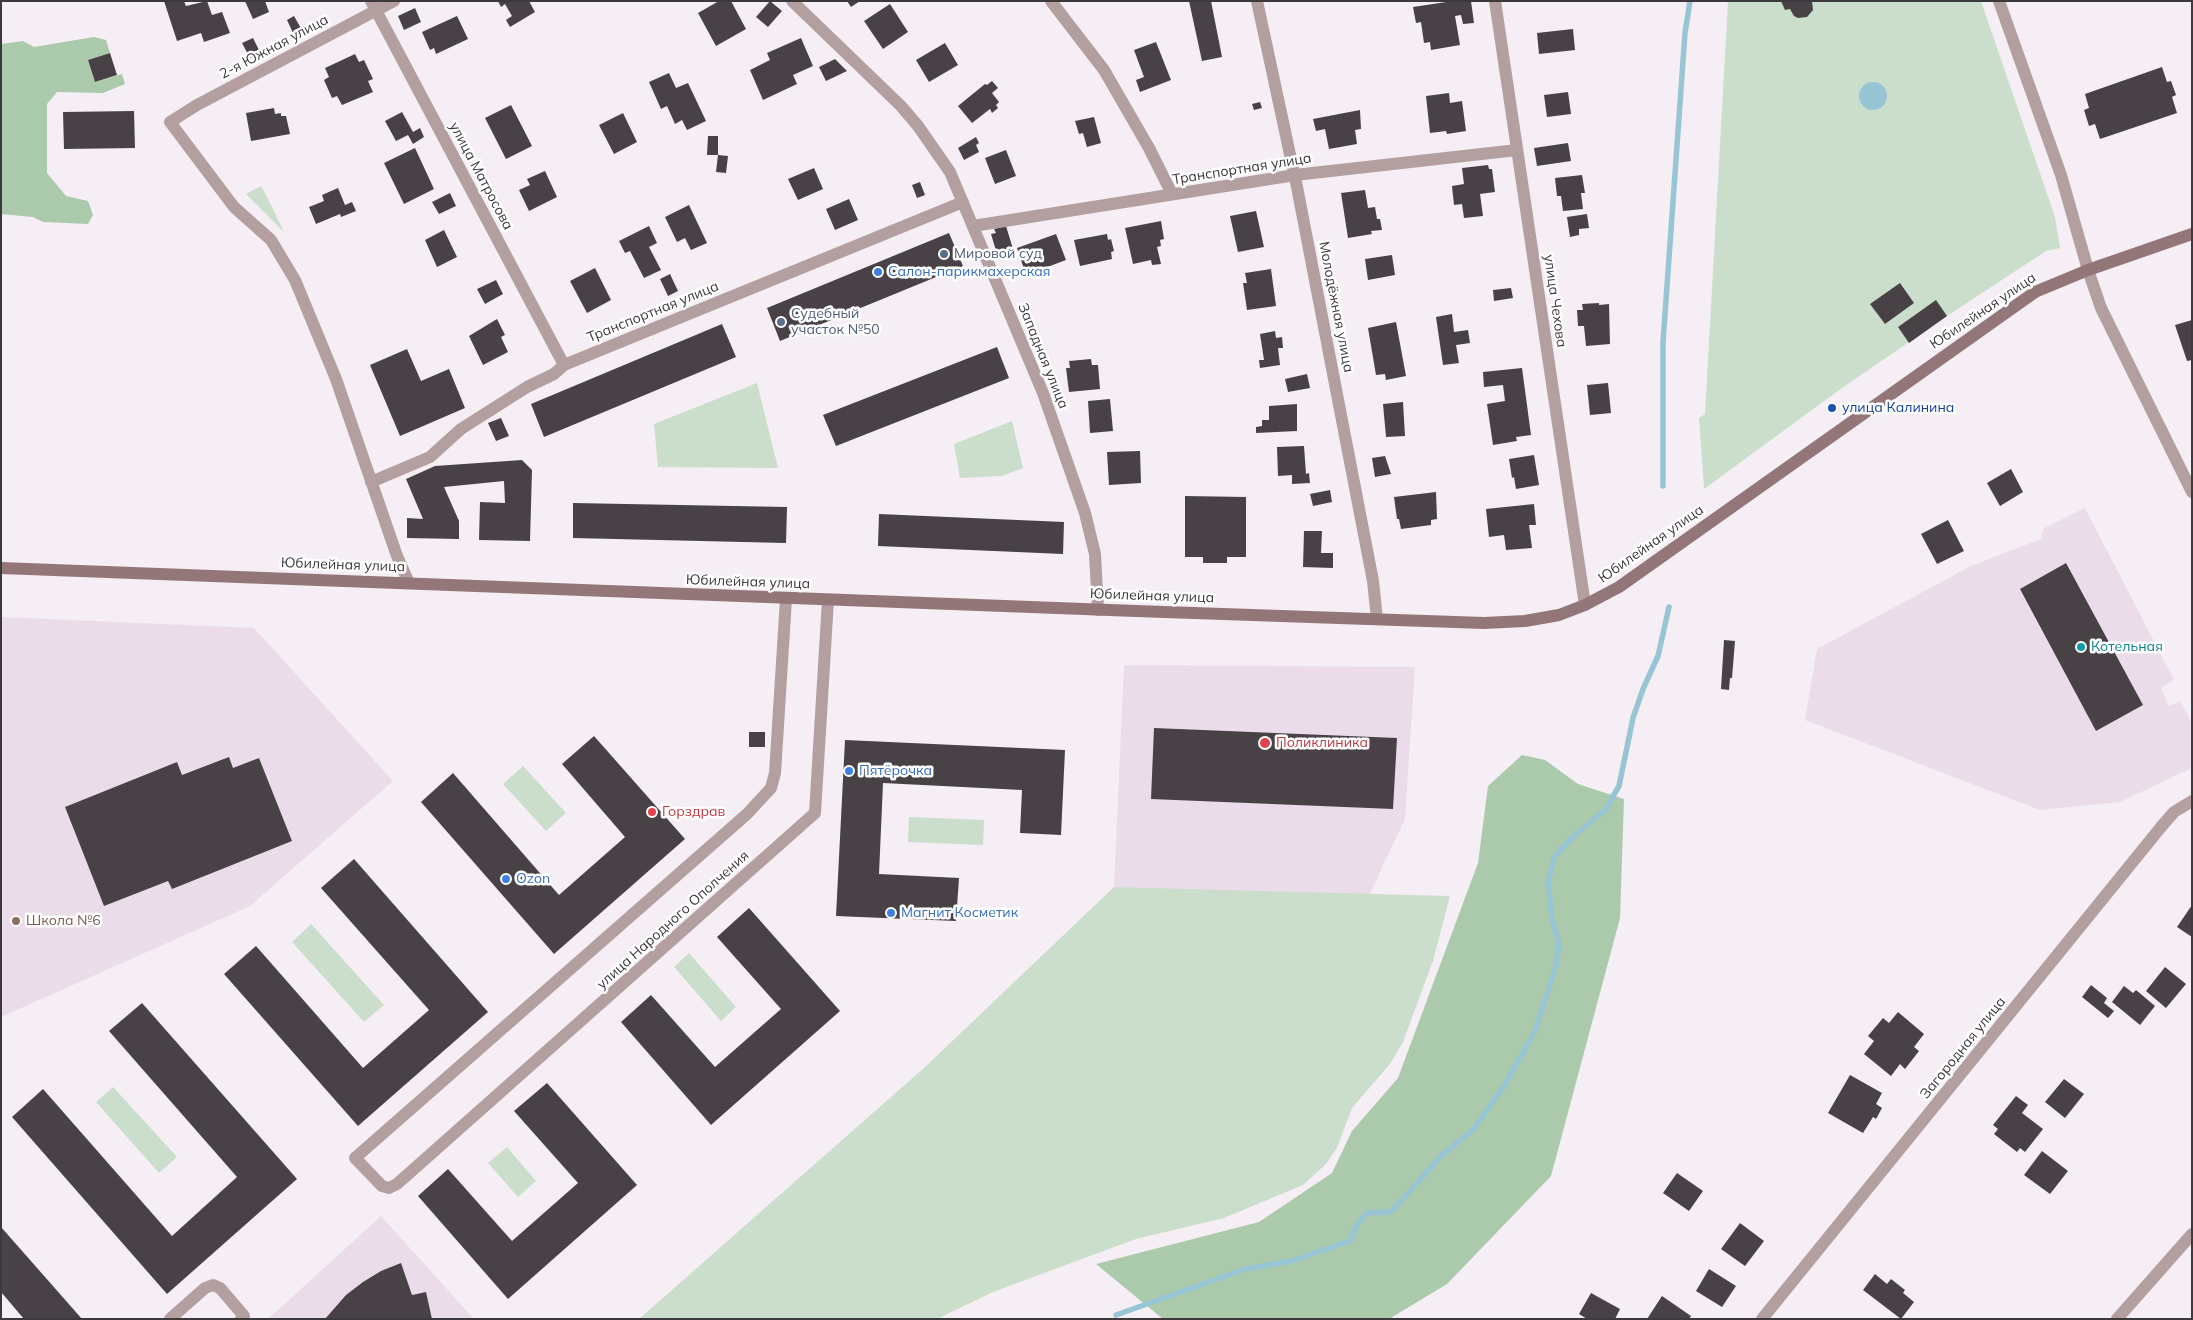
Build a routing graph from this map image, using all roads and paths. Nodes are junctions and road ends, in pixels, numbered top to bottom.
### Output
1 (394, 1) edge
2 (792, 1) edge
3 (1050, 1) edge
4 (1257, 1) edge
5 (1495, 1) edge
6 (1999, 1) edge
7 (373, 6) edge
8 (1517, 150) junction
9 (1295, 175) junction
10 (1172, 194) junction
11 (963, 202) junction
12 (973, 226) junction
13 (2192, 234) edge
14 (2088, 270) junction
15 (564, 365) junction
16 (371, 482) junction
17 (2192, 492) edge
18 (1, 568) edge
19 (409, 583) junction
20 (786, 599) junction
21 (828, 600) junction
22 (1585, 605) junction
23 (1098, 610) junction
24 (1377, 619) junction
25 (2192, 801) edge
26 (2192, 1234) edge
27 (243, 1317) edge
28 (170, 1319) edge
29 (1762, 1319) edge
30 (2117, 1319) edge

1 - 7 street, 2-я Южная улица
2 - 11 street, Западная улица
3 - 10 street
4 - 9 street, Молодёжная улица
5 - 8 street, улица Чехова
6 - 14 street
7 - 15 street, улица Матросова
7 - 16 street, 2-я Южная улица
8 - 9 street, Транспортная улица
8 - 22 street, улица Чехова
9 - 10 street, Транспортная улица
9 - 24 street, Молодёжная улица
10 - 12 street, Транспортная улица
11 - 12 street, Западная улица
11 - 15 street, Транспортная улица
12 - 23 street, Западная улица
13 - 14 main road, Юбилейная улица
14 - 17 street
14 - 22 main road, Юбилейная улица
15 - 16 street, Транспортная улица
16 - 19 street
18 - 19 main road, Юбилейная улица
19 - 20 main road, Юбилейная улица
20 - 21 main road, Юбилейная улица
20 - 21 street, улица Народного Ополчения
21 - 23 main road, Юбилейная улица
22 - 24 main road, Юбилейная улица
23 - 24 main road, Юбилейная улица
25 - 29 street, Загородная улица
26 - 30 street
27 - 28 street

